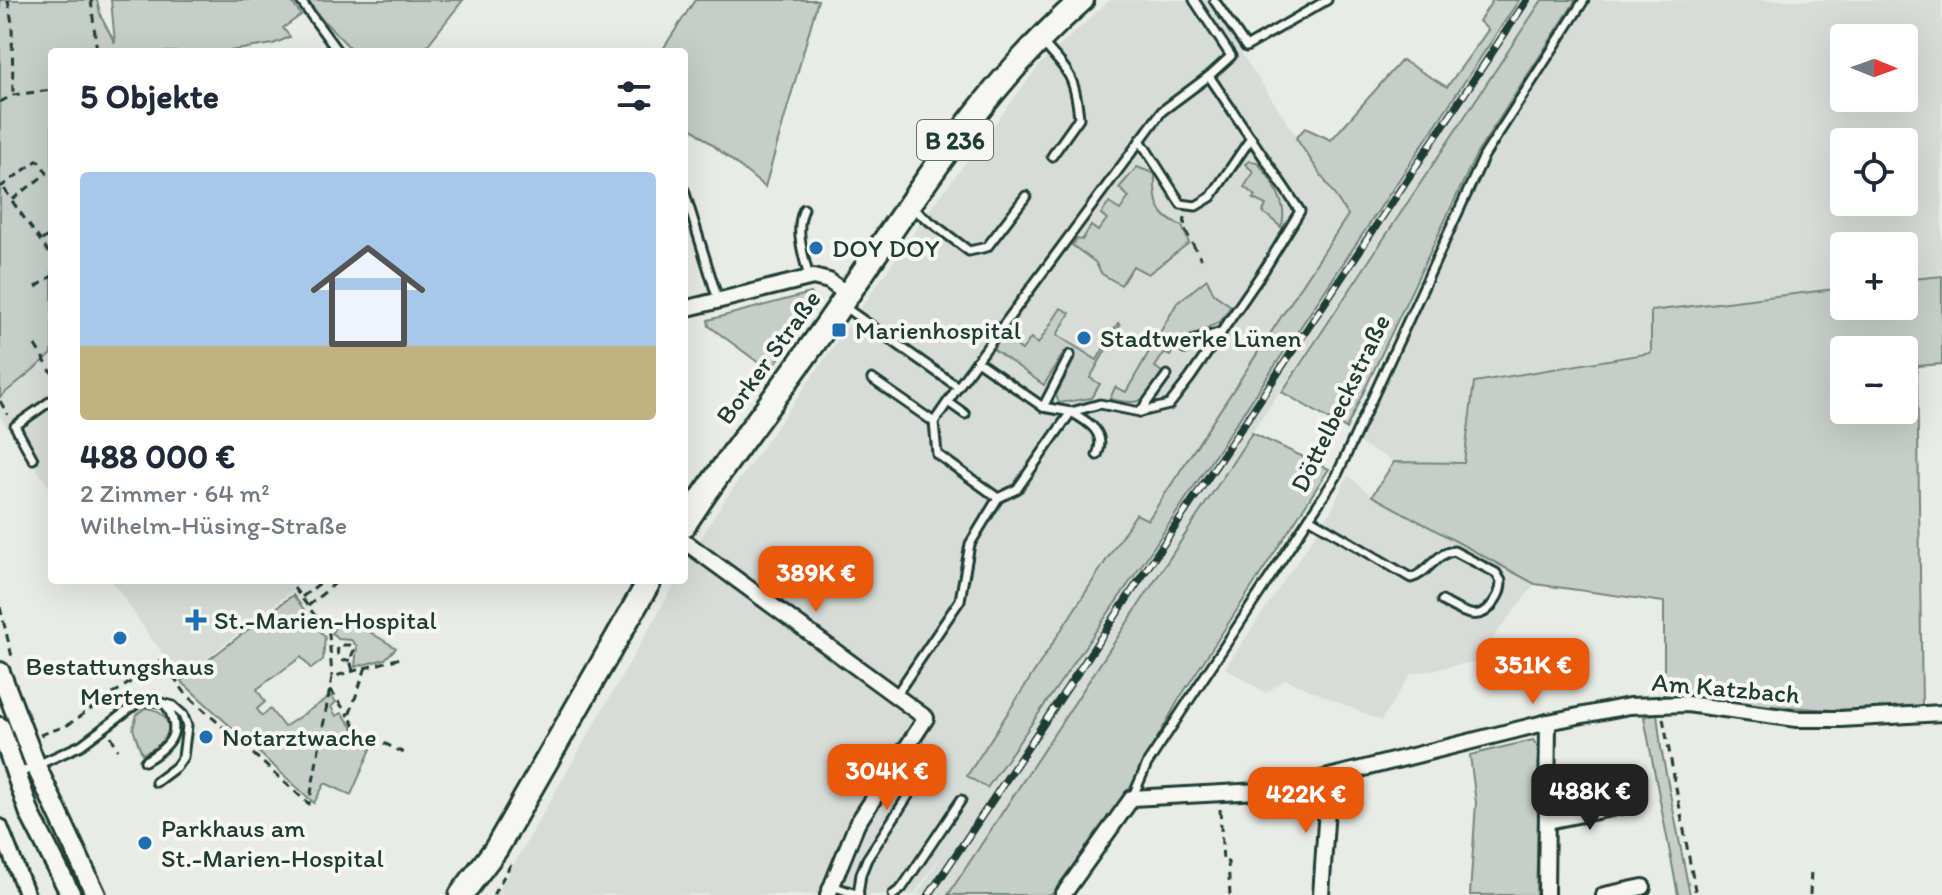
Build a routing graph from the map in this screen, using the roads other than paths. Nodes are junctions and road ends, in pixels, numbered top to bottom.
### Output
1 (300, 0) edge
2 (1082, 0) edge
3 (1194, 0) edge
4 (1214, 0) edge
5 (1327, 0) edge
6 (1584, 0) edge
7 (1041, 40) junction
8 (335, 48) edge
9 (1209, 76) junction
10 (1251, 138) junction
11 (1140, 140) junction
12 (1052, 156) dead end
13 (1026, 196) dead end
14 (688, 203) edge
15 (909, 206) junction
16 (804, 209) dead end
17 (809, 278) junction
18 (718, 300) junction
19 (845, 300) junction
20 (688, 308) edge
21 (1221, 332) junction
22 (1185, 349) dead end
23 (1070, 355) dead end
24 (977, 361) junction
25 (1167, 375) dead end
26 (872, 379) dead end
27 (958, 387) junction
28 (948, 402) junction
29 (48, 403) edge
30 (1043, 407) junction
31 (1071, 412) junction
32 (1140, 412) junction
33 (965, 414) dead end
34 (934, 422) junction
35 (1097, 455) dead end
36 (33, 459) dead end
37 (998, 498) junction
38 (1309, 518) junction
39 (688, 519) edge
40 (688, 544) edge
41 (648, 584) edge
42 (1442, 601) dead end
43 (0, 672) edge
44 (895, 697) junction
45 (165, 703) junction
46 (1942, 713) edge
47 (1548, 722) junction
48 (0, 727) edge
49 (145, 761) dead end
50 (36, 766) junction
51 (926, 768) dead end
52 (16, 775) junction
53 (1329, 779) junction
54 (156, 782) dead end
55 (1132, 798) junction
56 (961, 800) dead end
57 (1626, 805) dead end
58 (1548, 821) junction
59 (0, 827) edge
60 (1643, 887) dead end
61 (830, 890) edge
62 (27, 895) edge
63 (71, 895) edge
64 (96, 895) edge
65 (461, 895) edge
66 (859, 895) edge
67 (893, 895) edge
68 (1063, 895) edge
69 (1321, 895) edge
70 (1546, 895) edge
71 (1604, 895) edge

1 - 8 lane
2 - 7 main road, Borker Straße / B 236
3 - 9 lane
4 - 5 lane
6 - 38 lane, Döttelbeckstraße
7 - 12 lane
7 - 15 main road, Borker Straße / B 236
9 - 10 lane
9 - 11 lane
10 - 11 lane
10 - 21 lane
11 - 24 lane
13 - 15 lane
14 - 18 lane
15 - 19 main road, Borker Straße / B 236
16 - 17 lane
17 - 18 street
17 - 19 street
18 - 20 street
19 - 27 lane
19 - 39 main road, Borker Straße / B 236
21 - 22 lane
21 - 32 lane
23 - 30 lane
24 - 27 lane
24 - 30 lane
25 - 32 lane
26 - 34 lane
27 - 28 lane
28 - 33 lane
28 - 34 lane
29 - 36 lane
30 - 31 lane
31 - 32 lane
31 - 35 lane
31 - 37 lane
34 - 37 lane
37 - 44 lane
38 - 42 lane
38 - 55 lane, Döttelbeckstraße
40 - 44 street
41 - 65 main road
43 - 50 street
44 - 61 street
45 - 49 lane
45 - 50 lane
45 - 54 lane
46 - 47 street, Am Katzbach
47 - 53 street, Am Katzbach
47 - 58 street
48 - 52 street
50 - 52 lane
50 - 64 street
51 - 66 lane
52 - 63 street
53 - 55 street, Am Katzbach
53 - 69 street
55 - 68 street, Döttelbeckstraße
56 - 67 lane
57 - 58 street
58 - 70 street
59 - 62 street
60 - 71 street
61 - 66 lane

